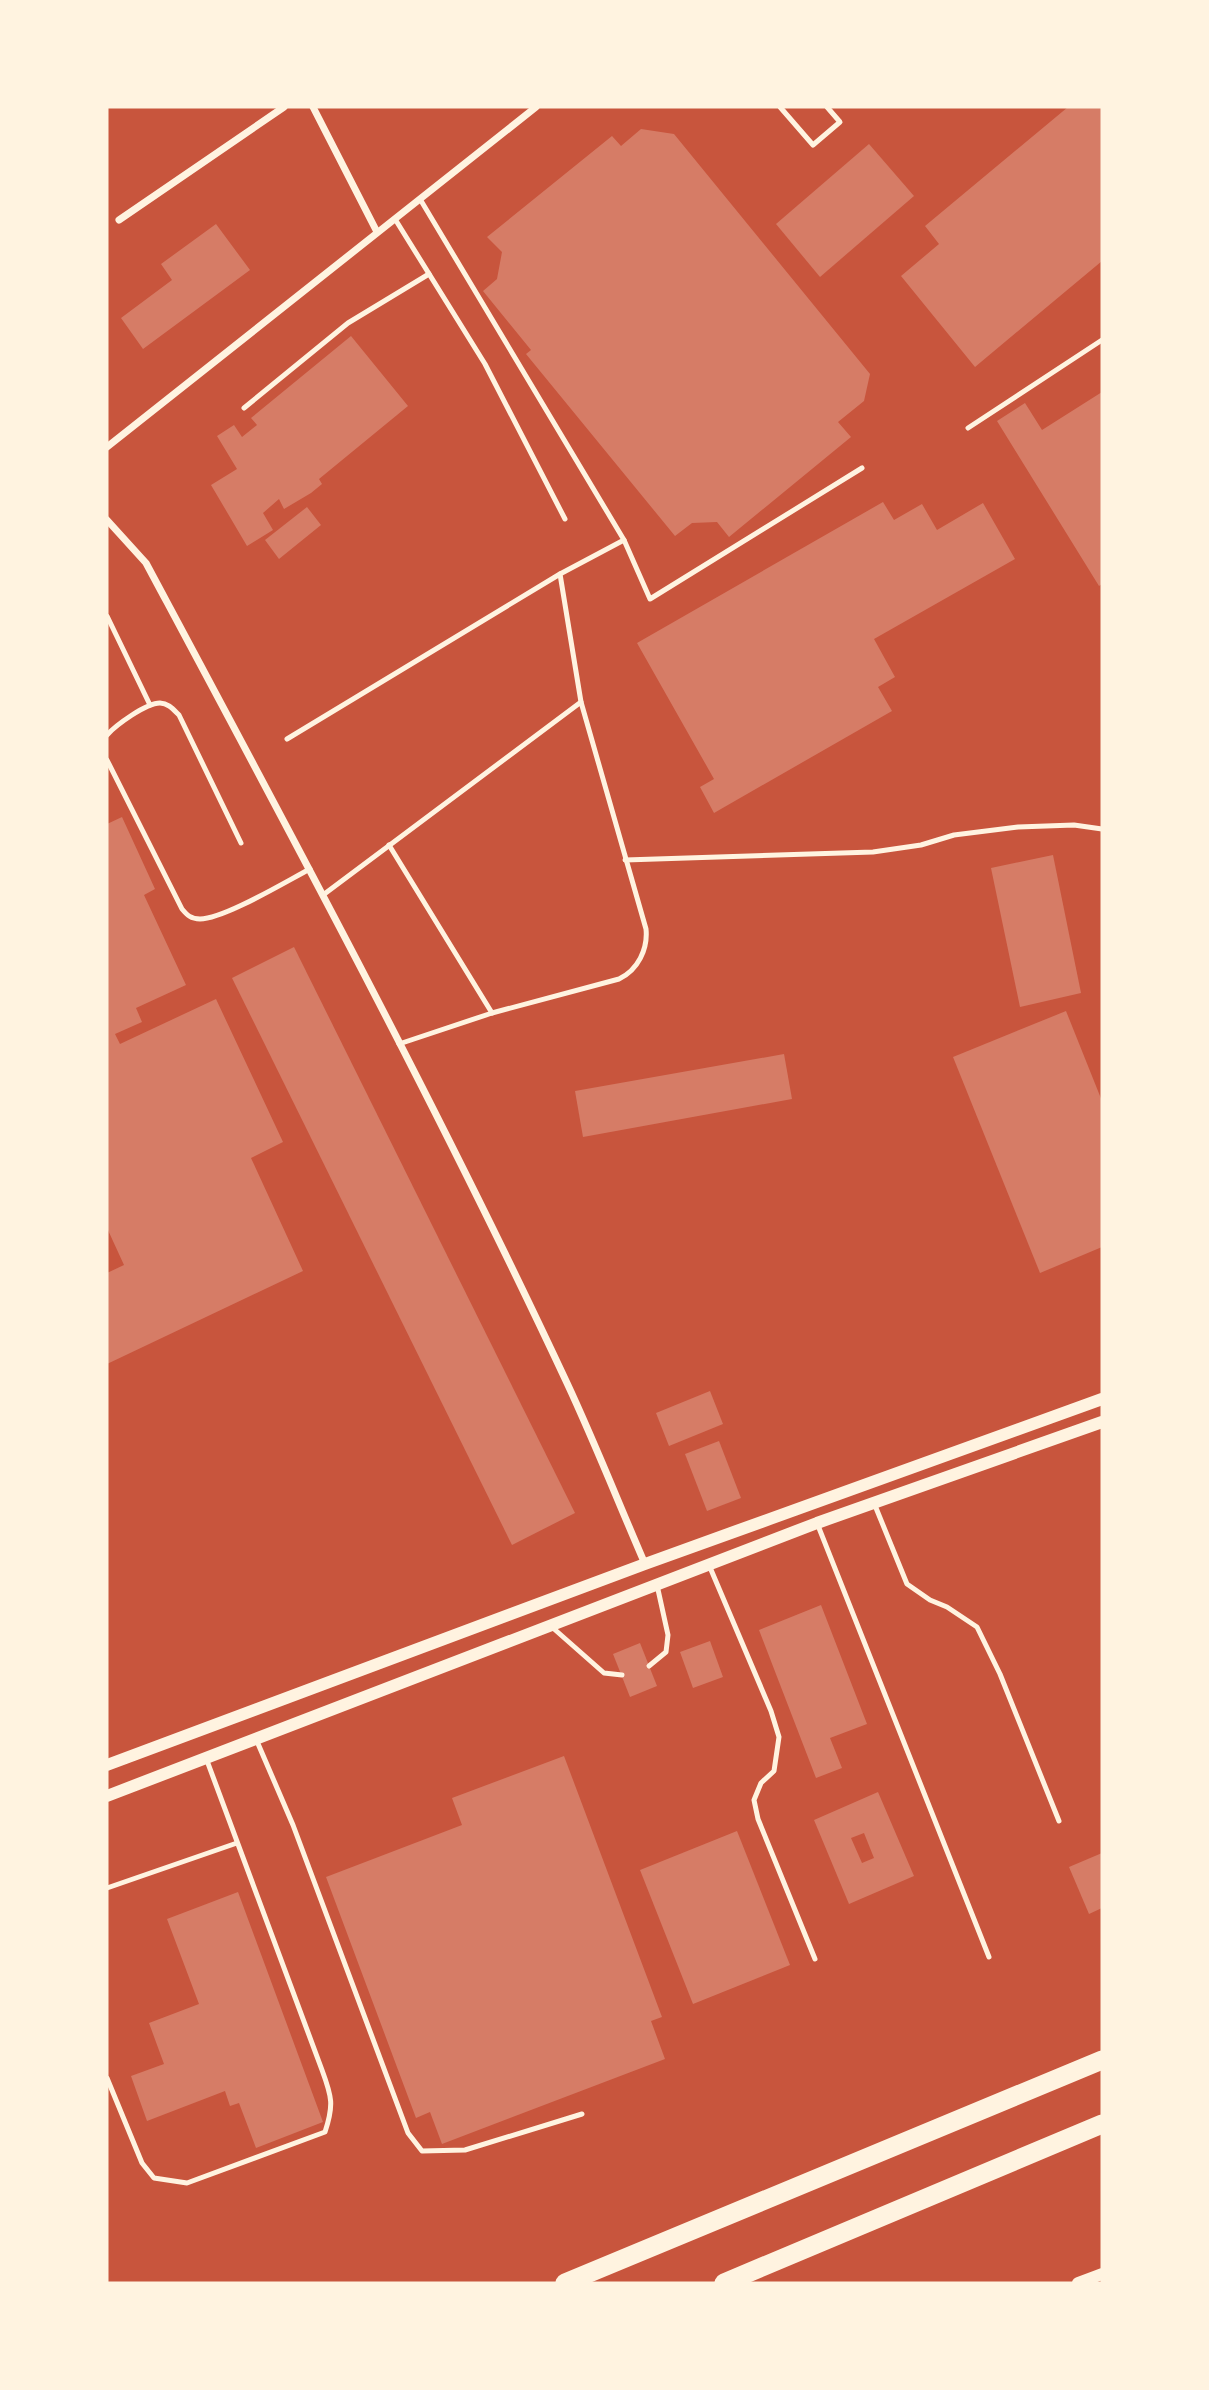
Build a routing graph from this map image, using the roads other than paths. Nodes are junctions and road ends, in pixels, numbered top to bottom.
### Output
1 (284, 107) edge
2 (313, 107) edge
3 (536, 107) edge
4 (780, 107) edge
5 (827, 107) edge
6 (420, 199) junction
7 (395, 219) junction
8 (119, 220) dead end
9 (377, 232) junction
10 (429, 274) junction
11 (1102, 340) edge
12 (244, 408) dead end
13 (968, 428) dead end
14 (107, 447) edge
15 (862, 468) dead end
16 (565, 519) dead end
17 (107, 520) edge
18 (624, 540) junction
19 (560, 574) junction
20 (107, 616) edge
21 (581, 702) junction
22 (150, 705) junction
23 (107, 735) edge
24 (286, 739) dead end
25 (107, 762) edge
26 (1102, 829) edge
27 (241, 843) dead end
28 (389, 845) junction
29 (625, 860) junction
30 (310, 869) junction
31 (323, 895) junction
32 (492, 1013) junction
33 (398, 1044) junction
34 (1102, 1399) edge
35 (1102, 1422) edge
36 (874, 1503) junction
37 (817, 1523) junction
38 (645, 1564) junction
39 (709, 1565) junction
40 (657, 1585) junction
41 (550, 1625) junction
42 (649, 1666) dead end
43 (621, 1675) dead end
44 (256, 1739) junction
45 (205, 1758) junction
46 (107, 1765) edge
47 (107, 1796) edge
48 (1059, 1821) dead end
49 (237, 1843) junction
50 (107, 1888) edge
51 (989, 1957) dead end
52 (815, 1959) dead end
53 (1102, 2060) edge
54 (107, 2078) edge
55 (582, 2114) dead end
56 (1102, 2124) edge
57 (1102, 2274) edge
58 (565, 2283) edge
59 (724, 2283) edge
60 (1078, 2283) edge

1 - 8 street
2 - 9 street
3 - 6 street
4 - 5 lane
6 - 7 street
6 - 18 lane
7 - 9 street
7 - 10 lane
9 - 14 street
10 - 12 lane
10 - 16 lane
11 - 13 lane
15 - 18 lane
17 - 30 street
18 - 19 lane
19 - 21 lane
19 - 24 lane
20 - 22 lane
21 - 28 lane
21 - 29 lane
22 - 23 lane
22 - 27 lane
25 - 30 lane
26 - 29 lane
28 - 31 lane
28 - 32 lane
29 - 32 lane
30 - 31 street
31 - 33 street
32 - 33 lane
33 - 38 street
34 - 38 street
35 - 36 street
36 - 37 street
36 - 48 lane
37 - 39 street
37 - 51 lane
38 - 46 street
39 - 40 street
39 - 52 lane
40 - 41 street
40 - 42 lane
41 - 43 lane
41 - 44 street
44 - 45 street
44 - 55 lane
45 - 47 street
45 - 49 lane
49 - 50 lane
49 - 54 lane
53 - 58 highway
56 - 59 highway
57 - 60 street

